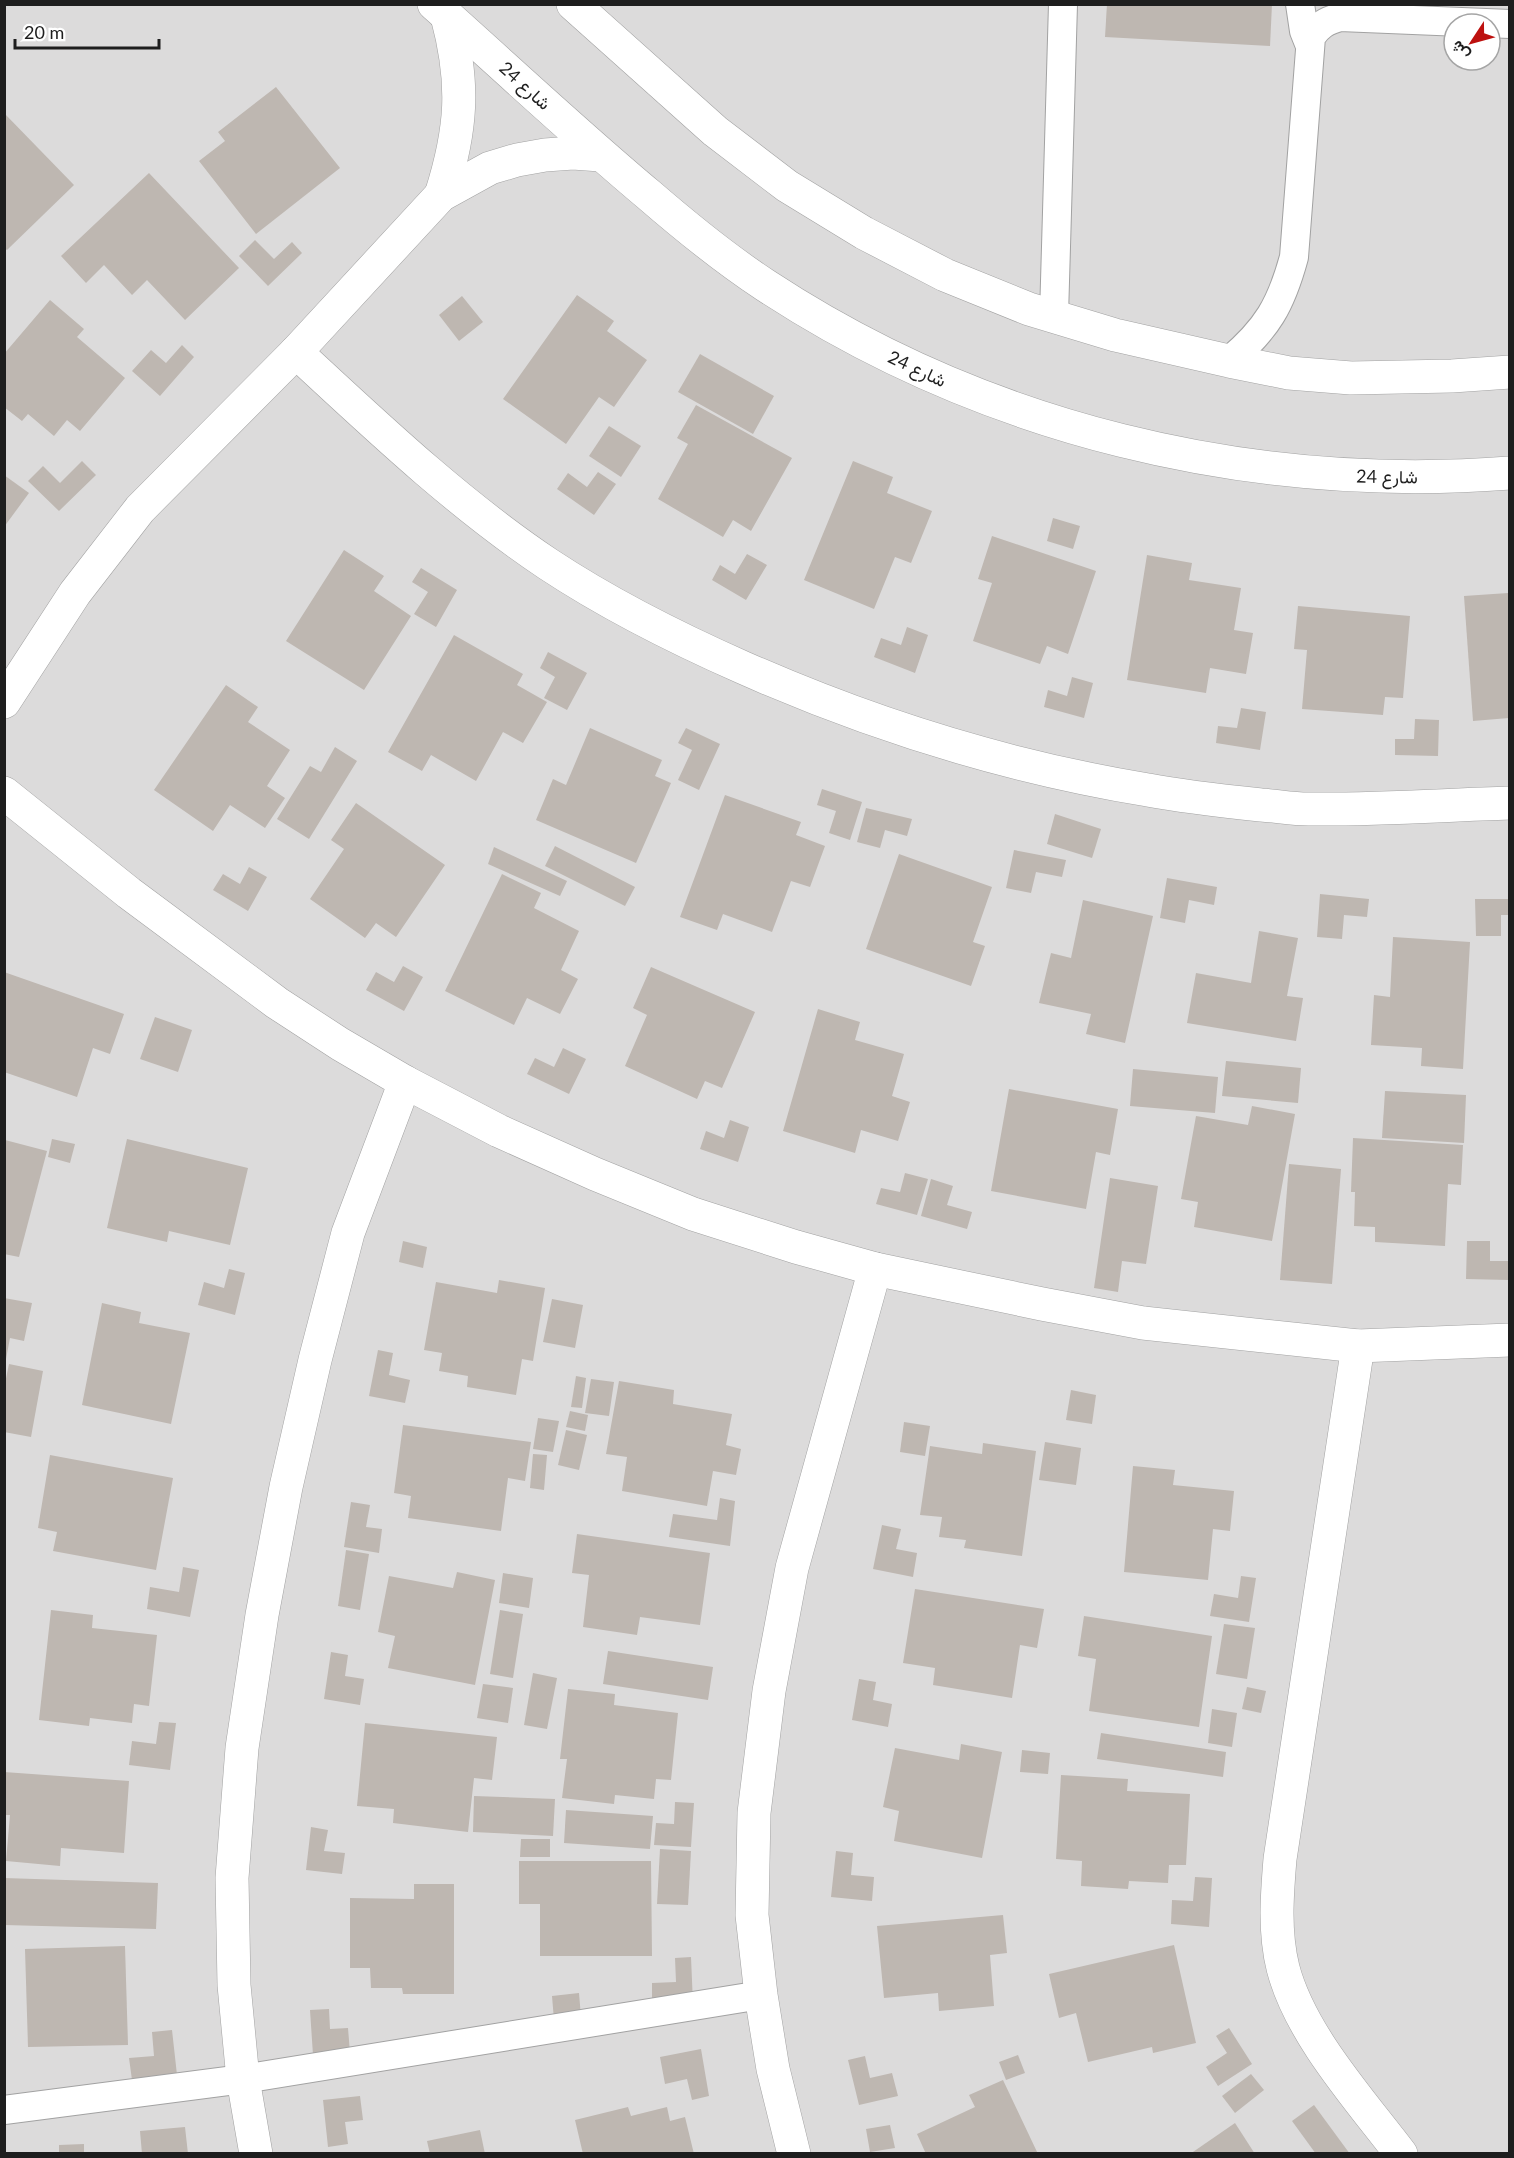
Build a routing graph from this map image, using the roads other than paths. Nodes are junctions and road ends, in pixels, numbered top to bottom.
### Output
1 (573, 4) edge
2 (1063, 4) edge
3 (1300, 4) edge
4 (441, 10) edge
5 (1509, 24) edge
6 (1310, 46) junction
7 (602, 155) junction
8 (441, 195) junction
9 (1054, 316) junction
10 (296, 352) junction
11 (1229, 361) junction
12 (1509, 372) edge
13 (1509, 473) edge
14 (4, 702) edge
15 (4, 794) edge
16 (1509, 802) edge
17 (405, 1082) junction
18 (875, 1269) junction
19 (1509, 1340) edge
20 (1358, 1346) junction
21 (761, 1995) junction
22 (243, 2079) junction
23 (4, 2110) edge
24 (256, 2154) edge
25 (794, 2154) edge
26 (1401, 2154) edge

1 - 9 street
2 - 9 lane
3 - 6 lane
4 - 7 street, شارع 24
4 - 8 street
5 - 6 lane
6 - 11 lane
7 - 8 street
7 - 13 street, شارع 24
8 - 10 street
9 - 11 street
10 - 14 street
10 - 16 street
11 - 12 street
15 - 17 street
17 - 18 street
17 - 22 street
18 - 20 street
18 - 21 street
19 - 20 street
20 - 26 street
21 - 22 lane
21 - 25 street
22 - 23 lane
22 - 24 street

